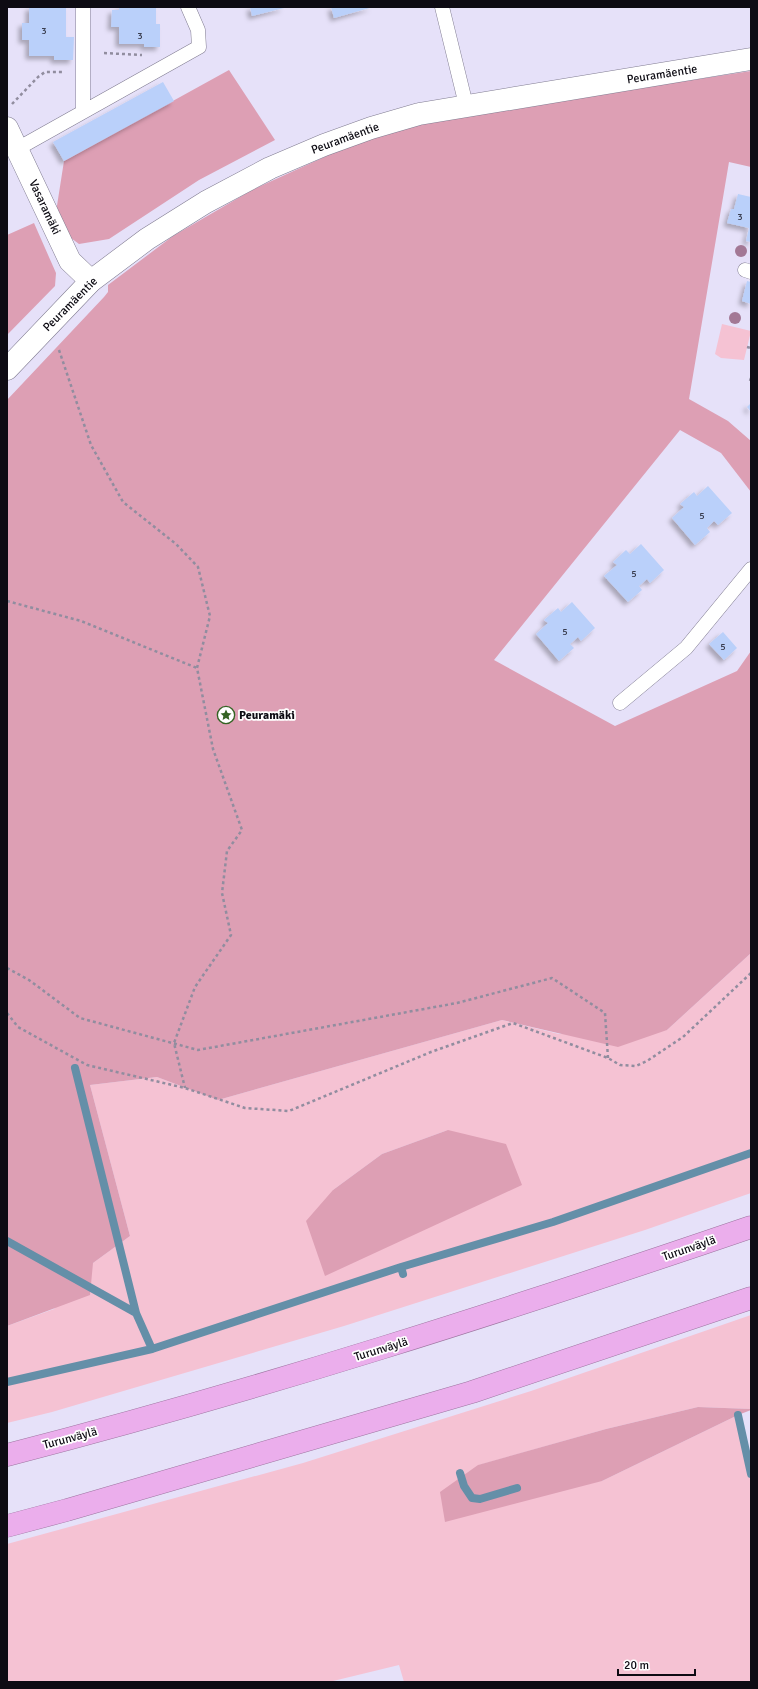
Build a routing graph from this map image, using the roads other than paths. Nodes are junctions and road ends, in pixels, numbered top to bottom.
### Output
1 (83, 7) edge
2 (188, 7) edge
3 (442, 7) edge
4 (751, 59) edge
5 (466, 105) junction
6 (83, 111) junction
7 (7, 128) edge
8 (17, 149) junction
9 (91, 281) junction
10 (7, 369) edge
11 (751, 569) edge
12 (620, 703) dead end
13 (751, 1227) edge
14 (751, 1298) edge
15 (7, 1455) edge
16 (7, 1526) edge

1 - 6 lane
2 - 6 lane
3 - 5 lane
4 - 5 street, Peuramäentie
5 - 9 street, Peuramäentie
6 - 8 lane
7 - 8 street, Vasaramäki
8 - 9 street, Vasaramäki
9 - 10 street, Peuramäentie
11 - 12 lane
13 - 15 highway, Turunväylä
14 - 16 highway

